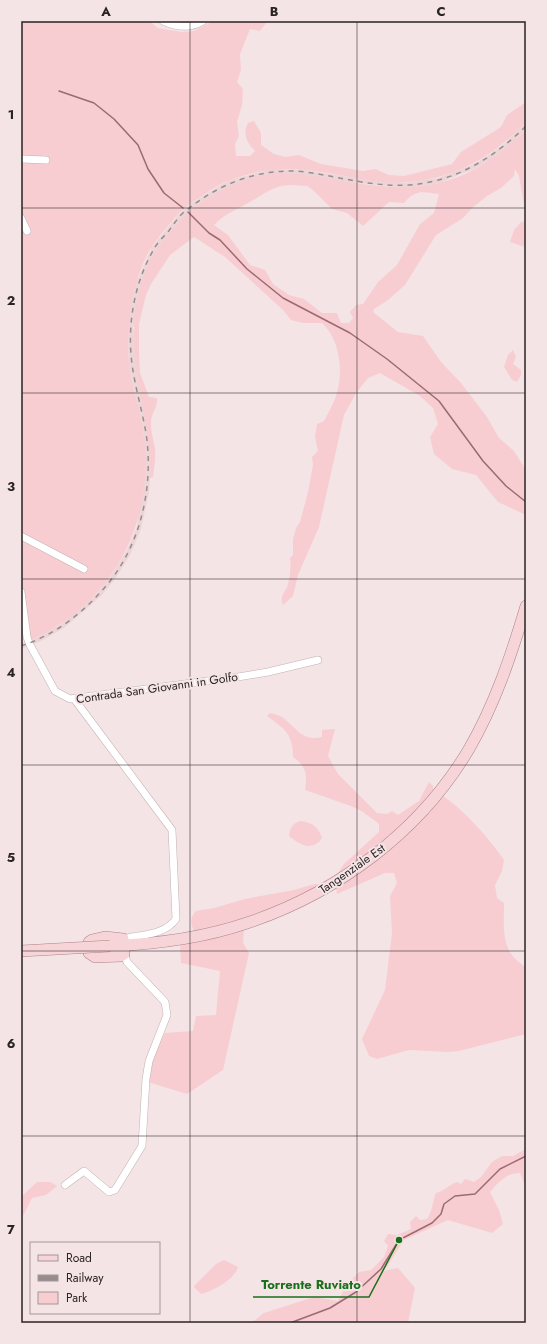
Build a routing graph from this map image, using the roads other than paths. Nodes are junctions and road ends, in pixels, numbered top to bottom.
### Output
1 (163, 21) edge
2 (203, 21) edge
3 (21, 158) edge
4 (46, 160) dead end
5 (21, 218) edge
6 (27, 231) dead end
7 (21, 536) edge
8 (84, 569) dead end
9 (21, 592) edge
10 (526, 606) edge
11 (24, 638) edge
12 (318, 660) dead end
13 (74, 700) junction
14 (123, 946) junction
15 (21, 951) edge
16 (65, 1185) dead end

1 - 2 street
3 - 4 street
5 - 6 street
7 - 8 street
9 - 11 street, Contrada San Giovanni in Golfo
10 - 14 main road, Tangenziale Est
11 - 13 street, Contrada San Giovanni in Golfo
12 - 13 street, Contrada San Giovanni in Golfo
13 - 14 street
14 - 15 main road, Tangenziale Est, bridge
14 - 16 street

